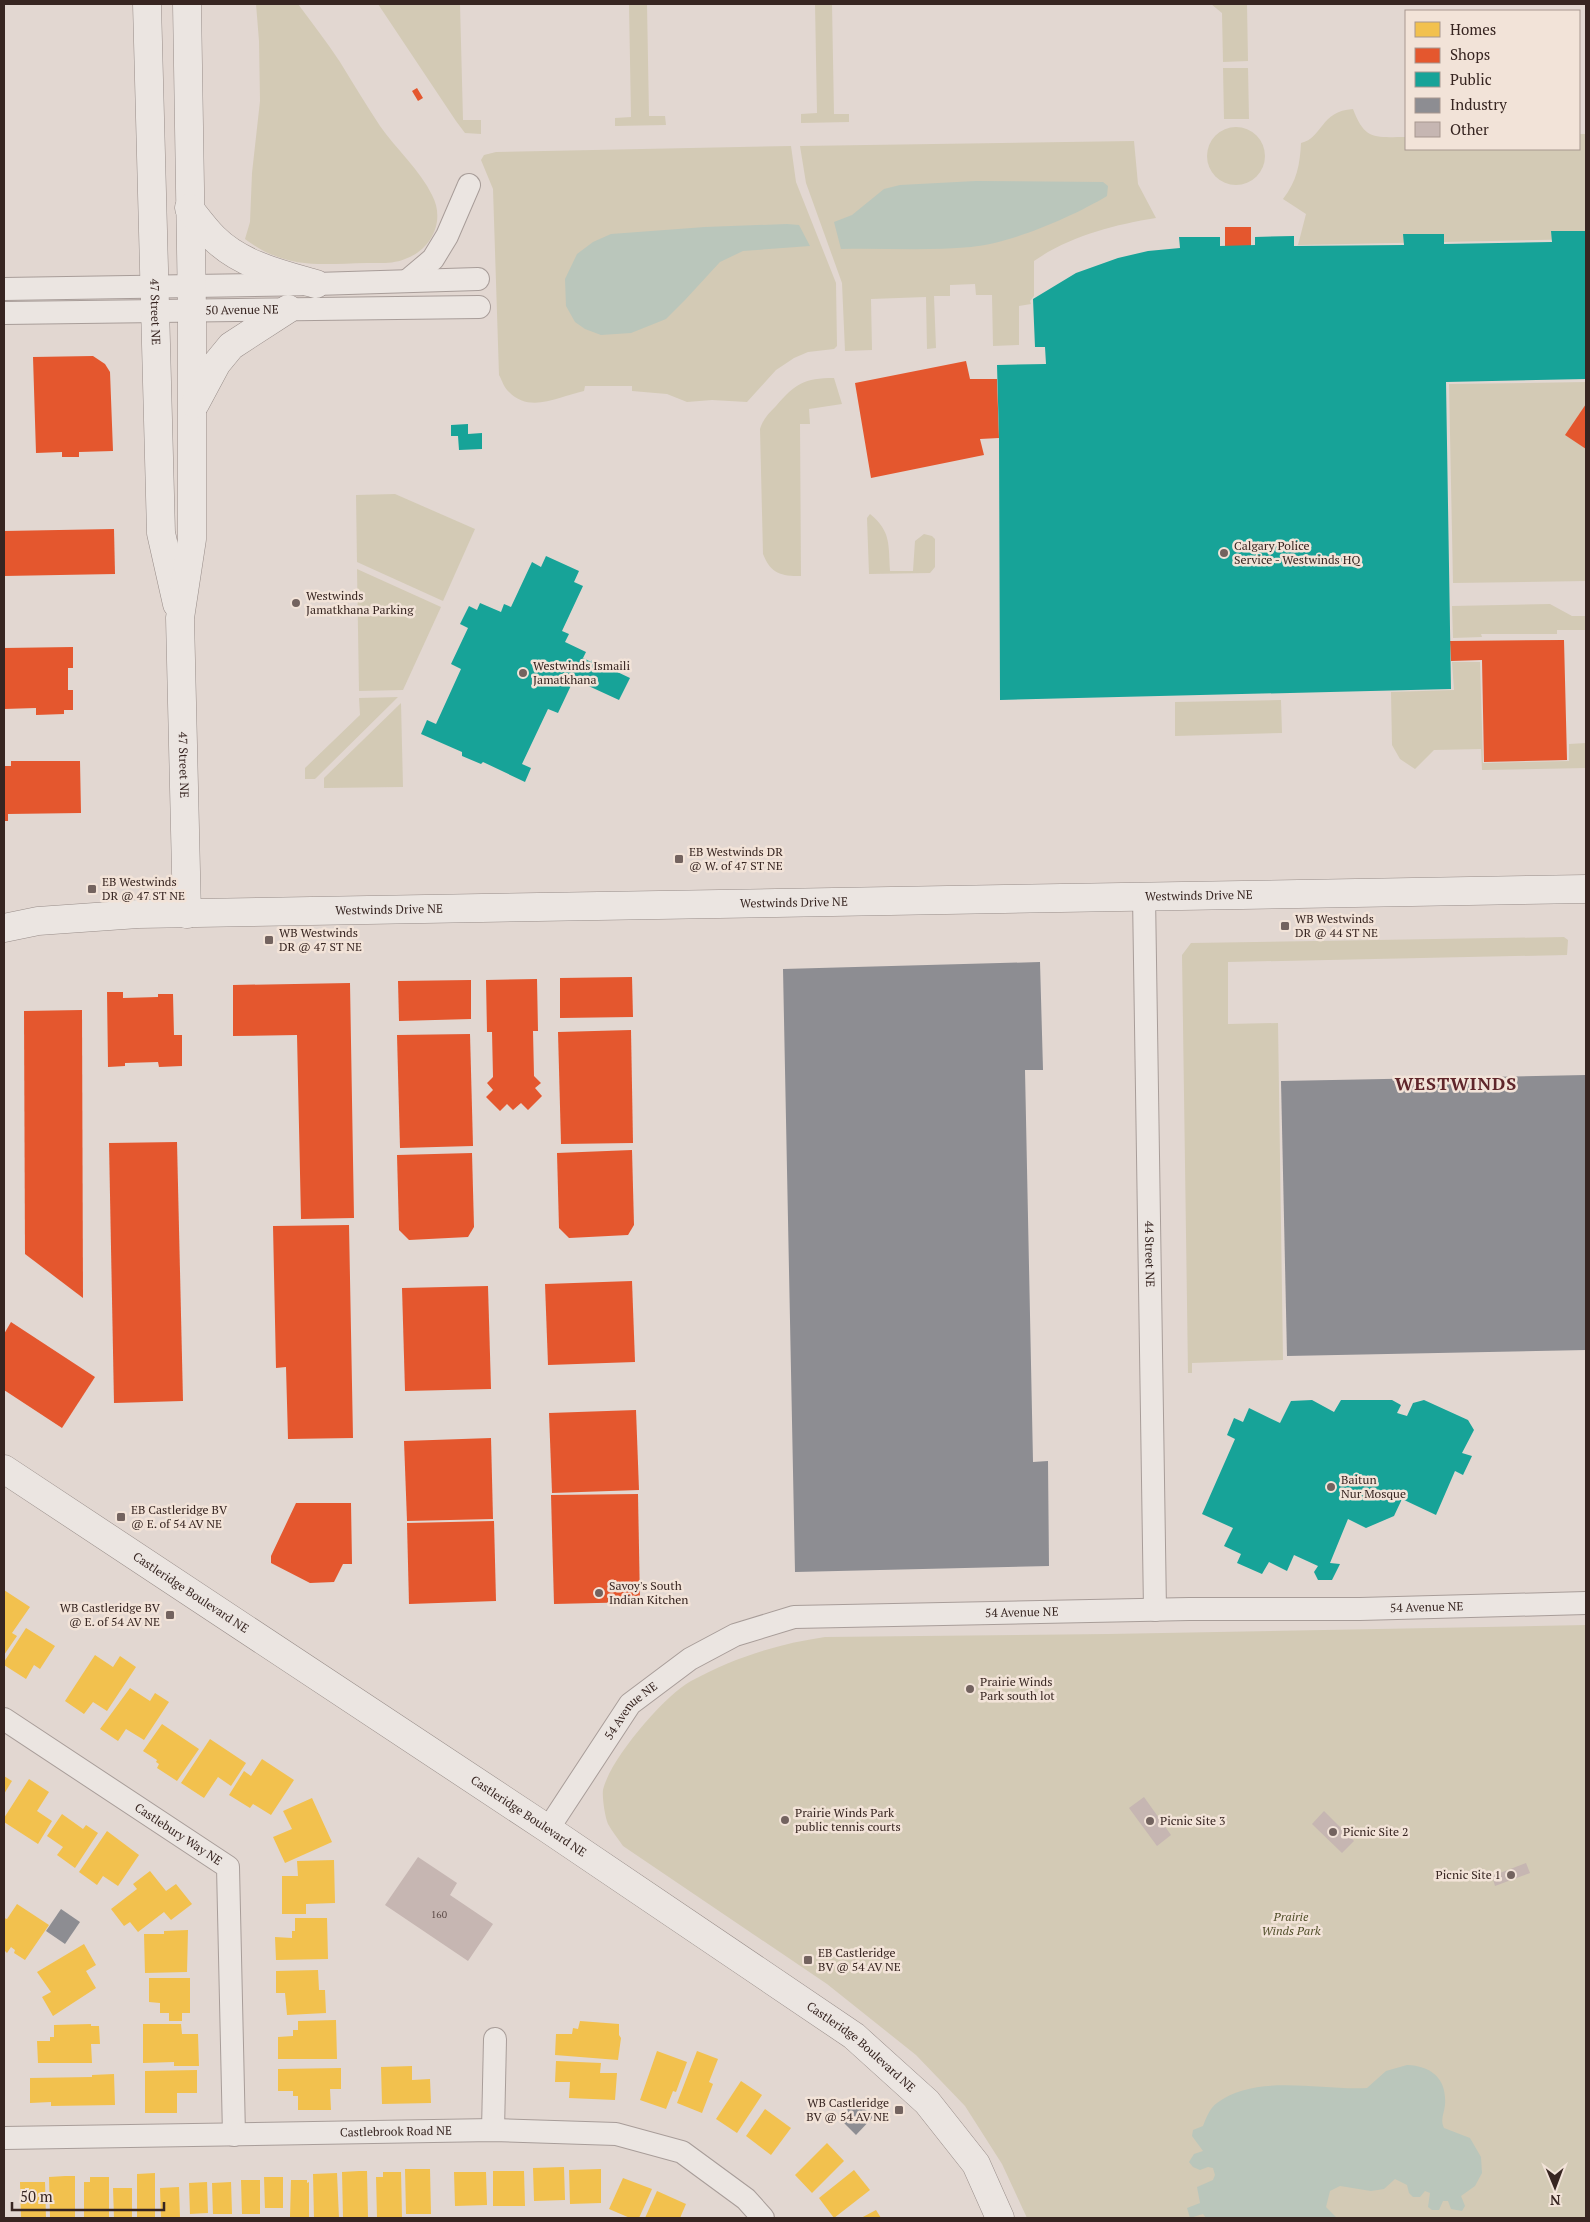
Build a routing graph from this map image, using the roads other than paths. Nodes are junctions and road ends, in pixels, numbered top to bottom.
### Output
1 (147, 4) edge
2 (187, 4) edge
3 (469, 185) dead end
4 (189, 208) junction
5 (478, 279) dead end
6 (407, 281) junction
7 (316, 284) junction
8 (4, 289) edge
9 (192, 298) junction
10 (154, 299) junction
11 (479, 307) dead end
12 (288, 309) junction
13 (4, 313) edge
14 (193, 408) junction
15 (180, 618) junction
16 (1586, 889) edge
17 (1144, 896) junction
18 (187, 914) junction
19 (4, 928) edge
20 (4, 1469) edge
21 (1586, 1602) edge
22 (1155, 1610) junction
23 (4, 1719) edge
24 (548, 1829) junction
25 (495, 2039) dead end
26 (493, 2130) junction
27 (234, 2135) junction
28 (4, 2138) edge
29 (763, 2218) edge
30 (1000, 2218) edge

1 - 10 street, 47 Street NE
2 - 4 street, 47 Street NE
3 - 6 street
4 - 7 street
4 - 9 street, 47 Street NE
5 - 6 street, 50 Avenue NE
6 - 7 street, 50 Avenue NE
7 - 9 street, 50 Avenue NE
8 - 10 street, 50 Avenue NE
9 - 10 street, 50 Avenue NE
9 - 12 street, 50 Avenue NE
9 - 14 street, 47 Street NE
10 - 13 street, 50 Avenue NE
10 - 15 street, 47 Street NE
11 - 12 street, 50 Avenue NE
12 - 14 street
14 - 15 street, 47 Street NE
15 - 18 street, 47 Street NE
16 - 17 street, Westwinds Drive NE
17 - 18 street, Westwinds Drive NE
17 - 22 street, 44 Street NE
18 - 19 street, Westwinds Drive NE
20 - 24 street, Castleridge Boulevard NE
21 - 22 street, 54 Avenue NE
22 - 24 street, 54 Avenue NE
23 - 27 street, Castlebury Way NE
24 - 30 street, Castleridge Boulevard NE
25 - 26 street
26 - 27 street, Castlebrook Road NE
26 - 29 street, Castlebrook Road NE
27 - 28 street, Castlebrook Road NE

